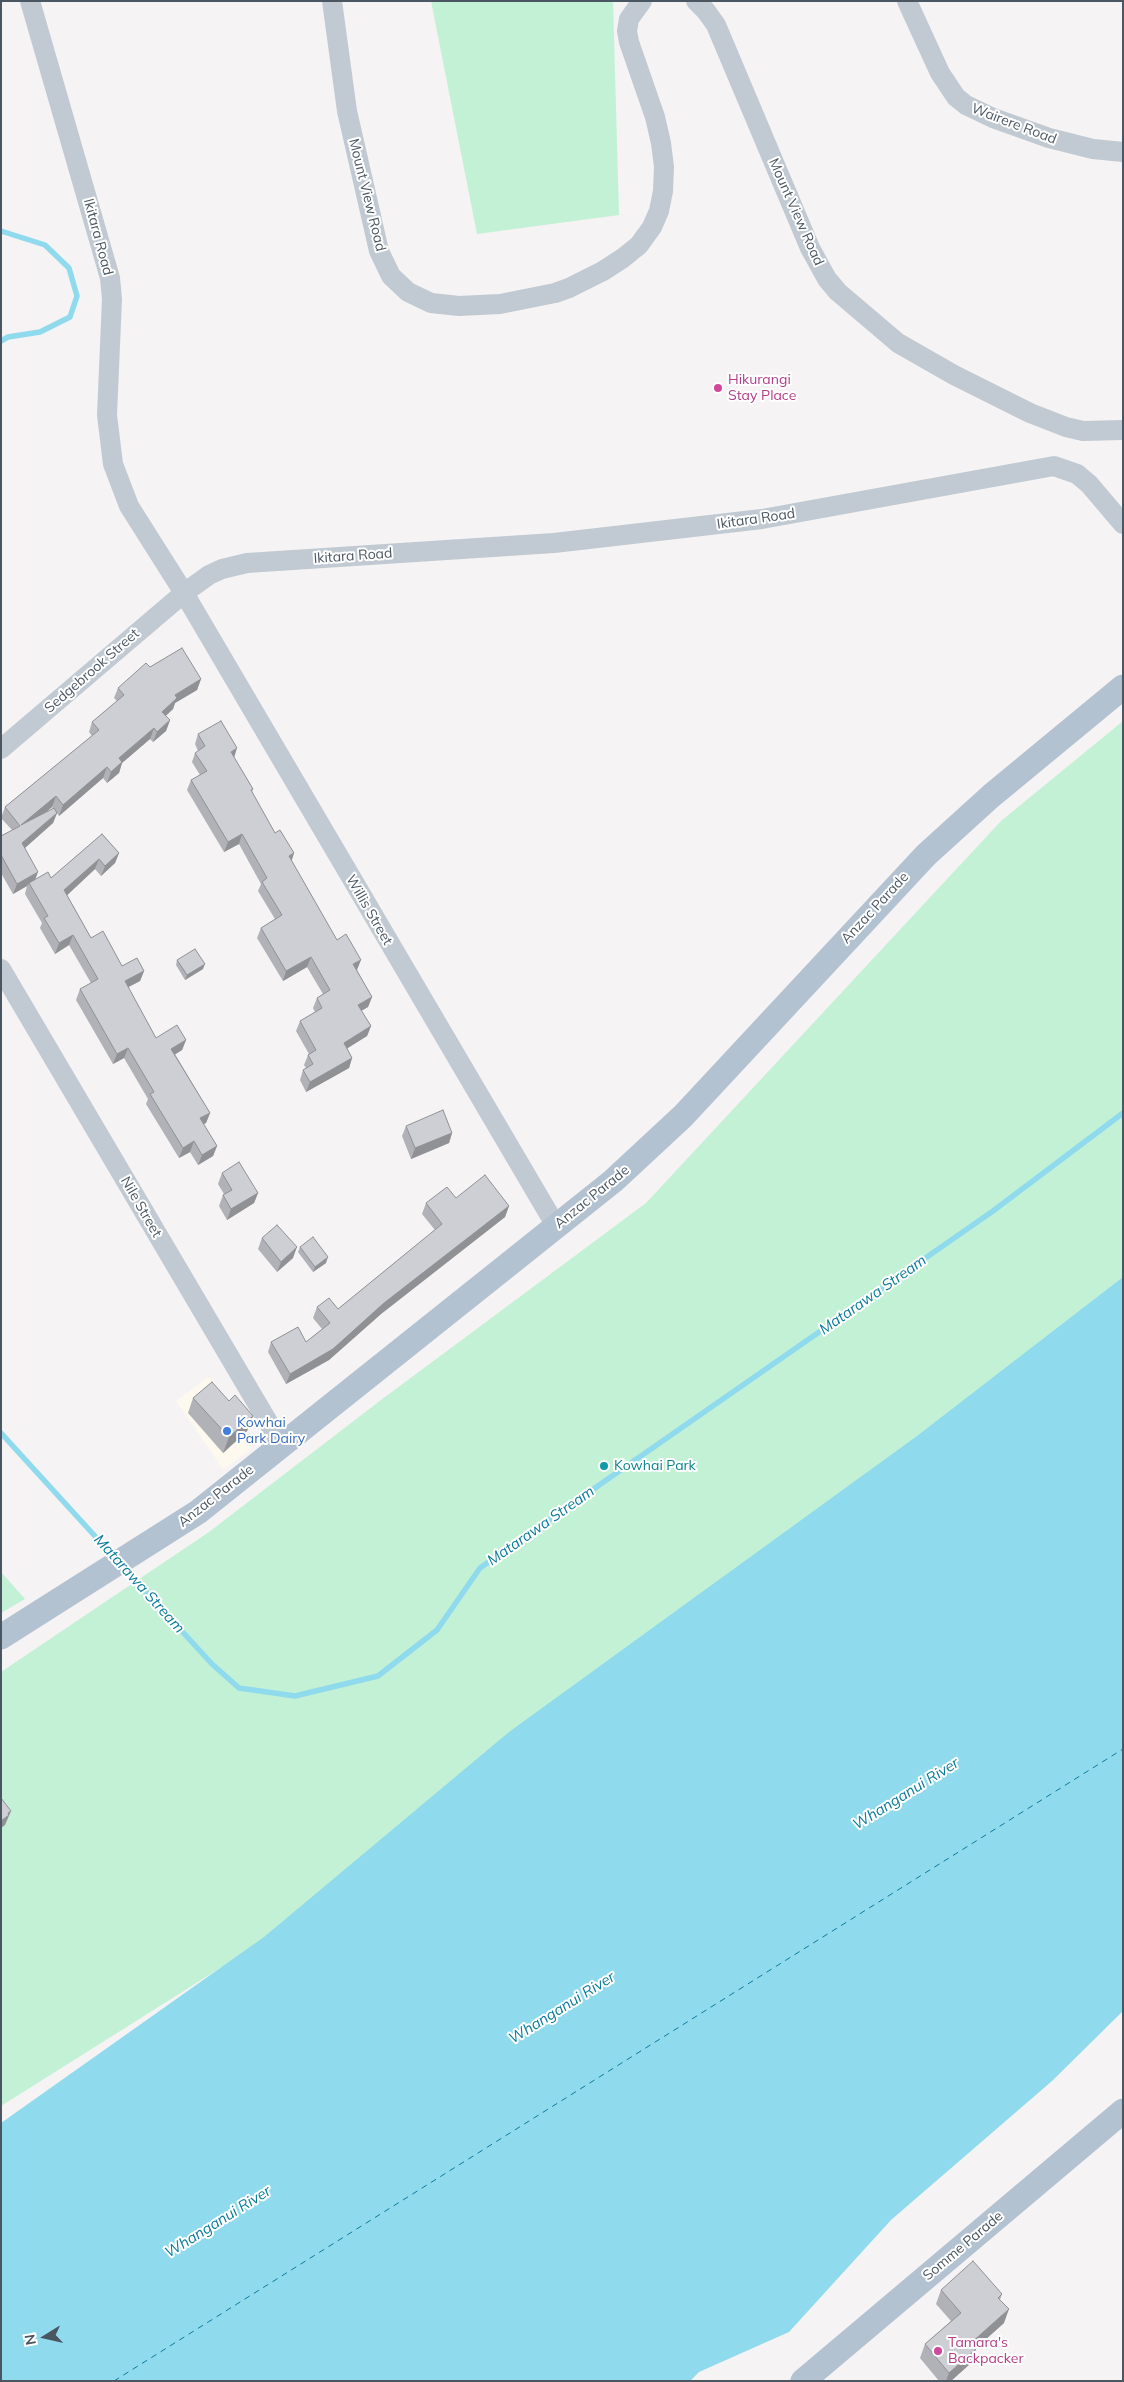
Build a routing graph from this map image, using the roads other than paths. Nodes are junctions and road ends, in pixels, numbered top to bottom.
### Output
1 (30, 1) edge
2 (332, 1) edge
3 (642, 1) edge
4 (696, 1) edge
5 (907, 1) edge
6 (1123, 152) edge
7 (1123, 430) edge
8 (1123, 524) edge
9 (184, 593) junction
10 (1123, 687) edge
11 (1, 749) edge
12 (1, 969) edge
13 (556, 1226) junction
14 (281, 1444) junction
15 (1, 1637) edge
16 (1123, 2111) edge
17 (803, 2381) edge

1 - 9 street, Ikitara Road
2 - 3 street, Mount View Road
4 - 7 street, Mount View Road
5 - 6 street, Wairere Road
8 - 9 street, Ikitara Road
9 - 11 street, Sedgebrook Street
9 - 13 street, Willis Street
10 - 13 main road, Anzac Parade
12 - 14 street, Nile Street
13 - 14 main road, Anzac Parade
14 - 15 main road, Anzac Parade
16 - 17 main road, Somme Parade

